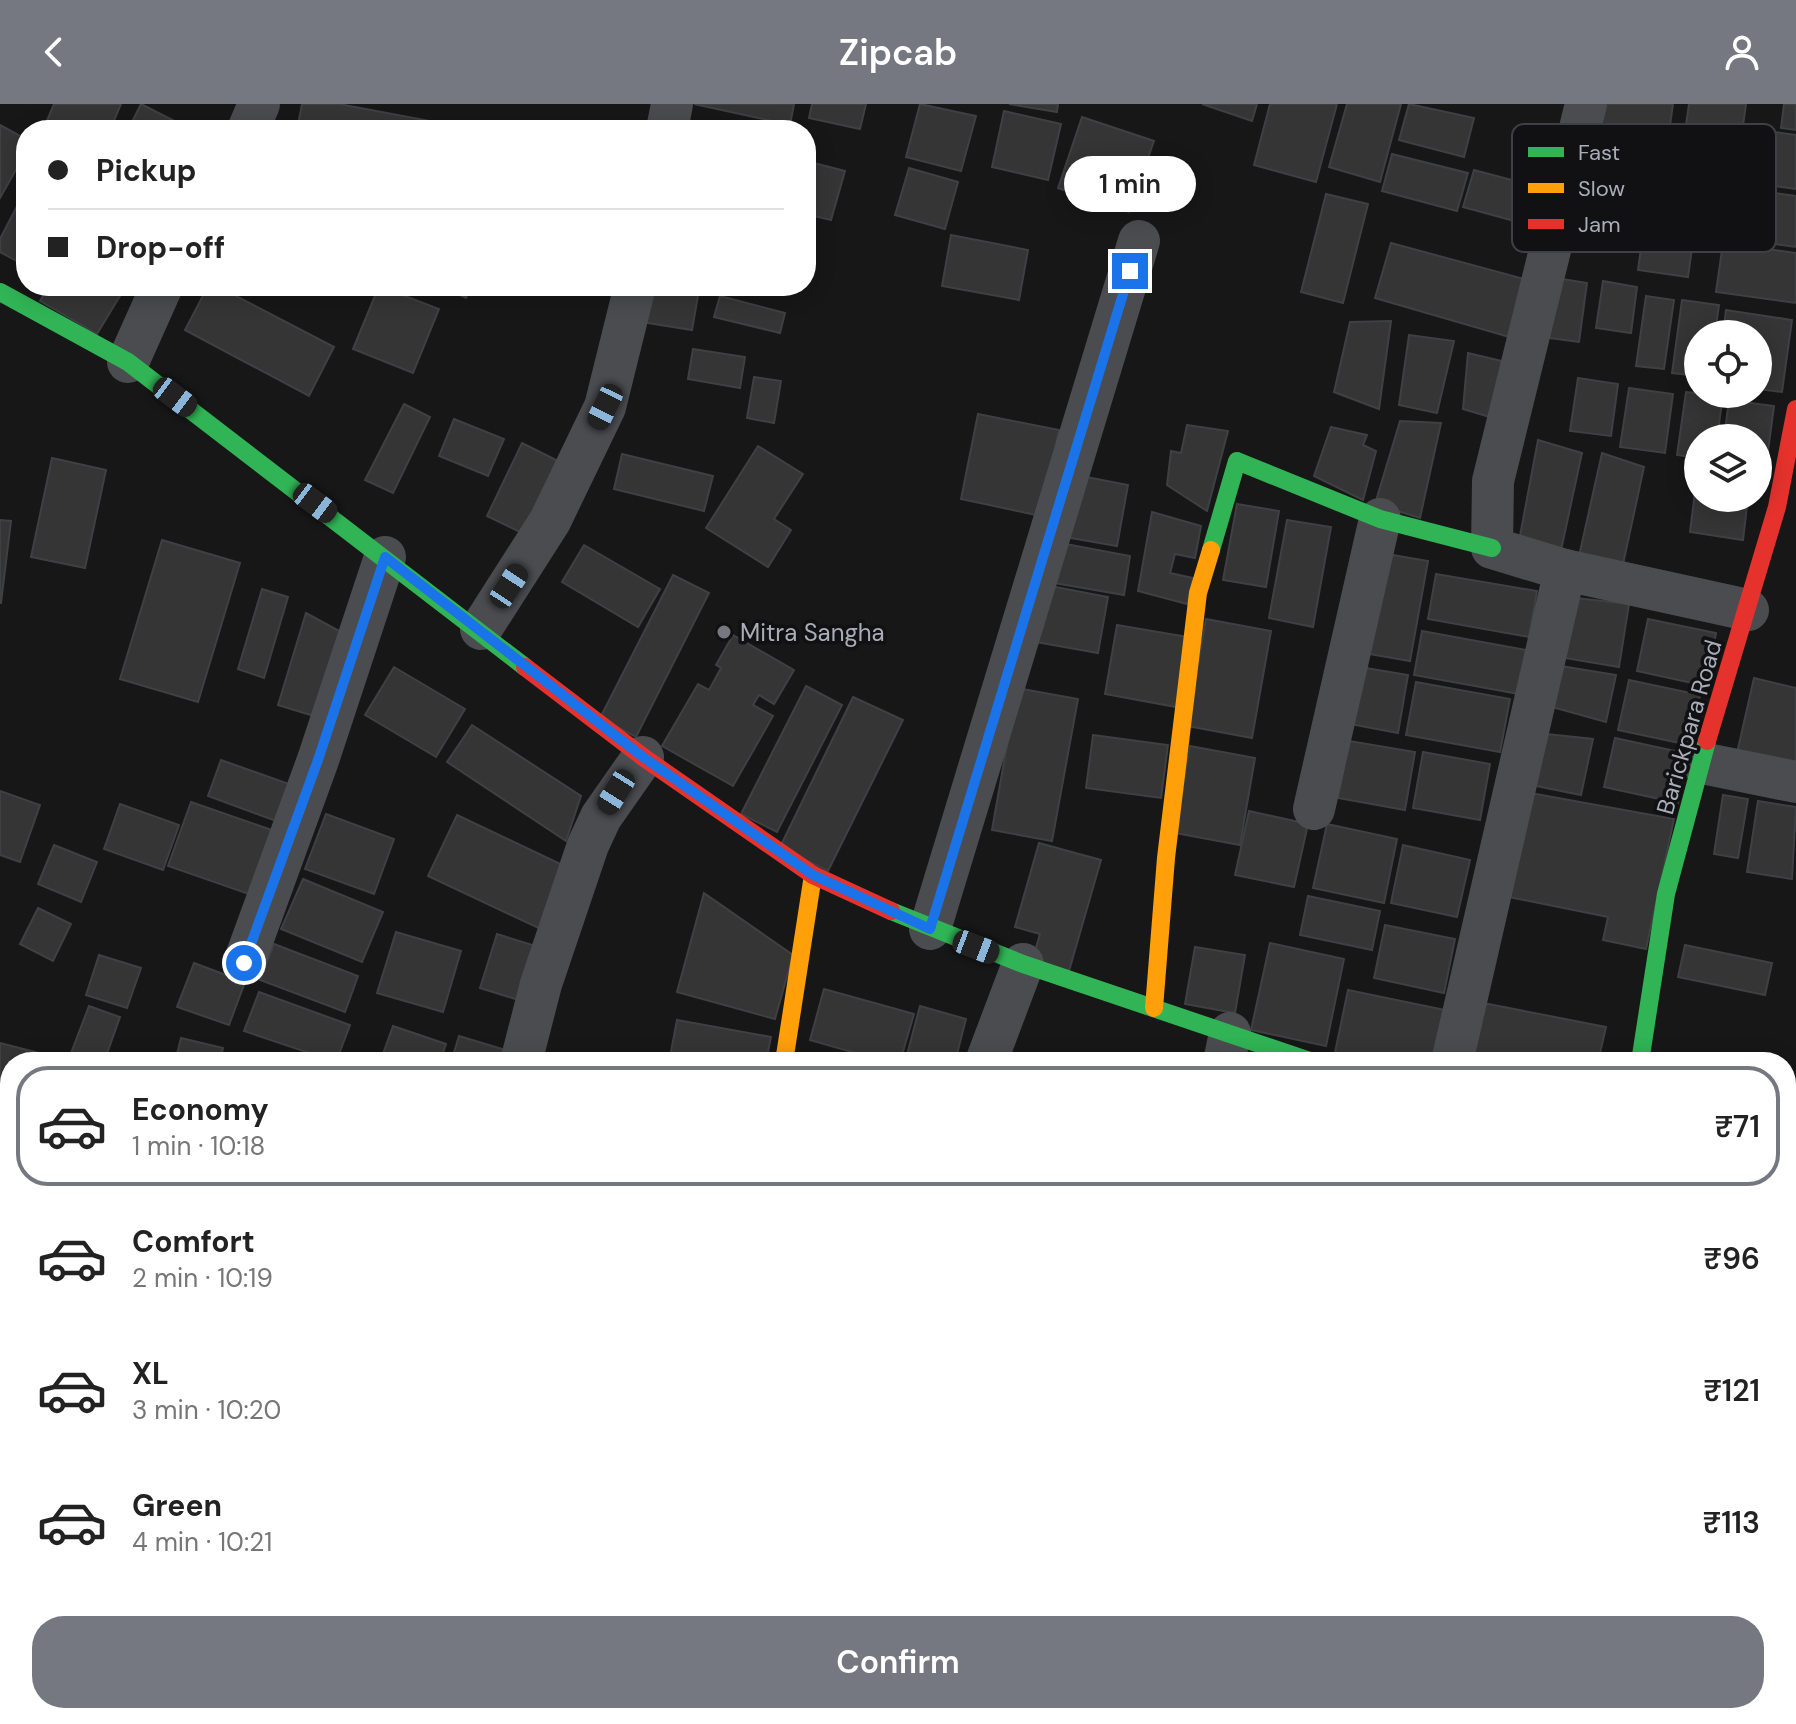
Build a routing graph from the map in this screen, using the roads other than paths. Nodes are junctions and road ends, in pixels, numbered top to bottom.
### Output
1 (1586, 104) edge
2 (1581, 124) edge
3 (1139, 241) dead end
4 (1549, 252) edge
5 (0, 292) edge
6 (158, 296) edge
7 (633, 296) edge
8 (128, 362) junction
9 (1796, 409) edge
10 (1380, 519) junction
11 (1492, 548) junction
12 (385, 557) junction
13 (1565, 570) junction
14 (1748, 610) junction
15 (481, 629) junction
16 (643, 757) junction
17 (1702, 763) junction
18 (1796, 782) edge
19 (1314, 809) dead end
20 (813, 875) junction
21 (930, 929) junction
22 (244, 963) dead end
23 (1023, 964) junction
24 (1154, 1008) junction
25 (1227, 1048) edge
26 (524, 1052) edge
27 (786, 1052) edge
28 (990, 1052) edge
29 (1252, 1052) edge
30 (1454, 1052) edge
31 (1642, 1052) edge

1 - 2 street
3 - 21 street
4 - 11 street
5 - 8 street
6 - 8 street
7 - 15 street
8 - 12 street
9 - 14 street, Barickpara Road
10 - 11 street
10 - 19 street
10 - 24 street
11 - 13 street
12 - 15 street
12 - 22 street
13 - 14 street
13 - 30 street
14 - 17 street, Barickpara Road
15 - 16 street
16 - 20 street
16 - 26 street
17 - 18 street
17 - 31 street, Barickpara Road
20 - 21 street
20 - 27 street
21 - 23 street
23 - 24 street
23 - 28 street
24 - 25 street
25 - 29 street

